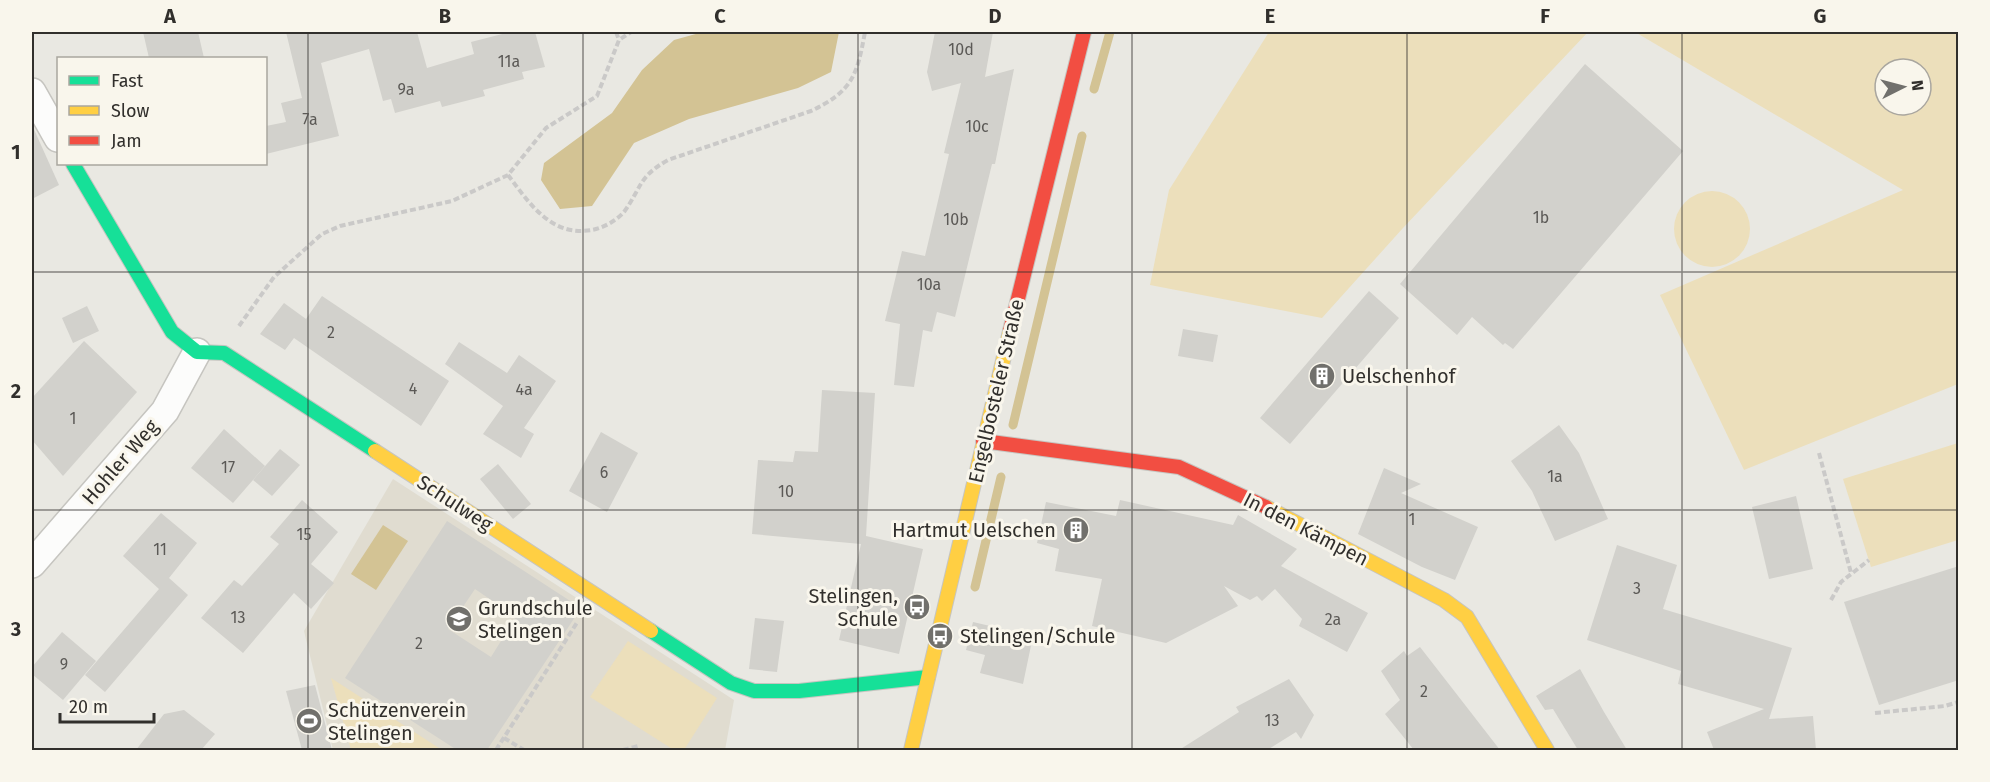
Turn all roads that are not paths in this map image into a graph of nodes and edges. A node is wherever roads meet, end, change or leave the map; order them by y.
1 (1084, 32) edge
2 (32, 92) edge
3 (57, 136) edge
4 (74, 165) edge
5 (210, 352) junction
6 (983, 441) junction
7 (32, 564) edge
8 (928, 677) junction
9 (911, 750) edge
10 (1547, 750) edge

1 - 6 street, Engelbosteler Straße
2 - 3 street
4 - 5 street, Schulweg
5 - 7 street, Hohler Weg
5 - 8 street, Schulweg
6 - 8 street, Engelbosteler Straße
6 - 10 street, In den Kämpen
8 - 9 street, Engelbosteler Straße

